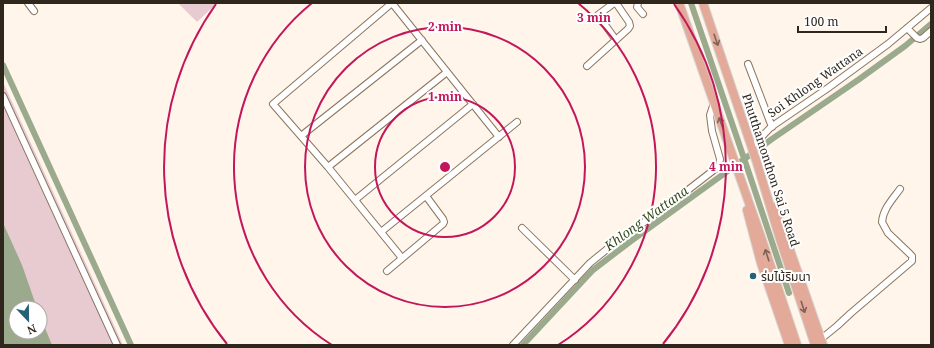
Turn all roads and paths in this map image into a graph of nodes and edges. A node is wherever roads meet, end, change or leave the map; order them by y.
1 (28, 3) edge
2 (392, 3) edge
3 (615, 3) edge
4 (638, 3) edge
5 (679, 3) edge
6 (703, 3) edge
7 (931, 8) edge
8 (34, 11) dead end
9 (643, 14) dead end
10 (909, 30) junction
11 (931, 30) edge
12 (422, 40) junction
13 (616, 40) junction
14 (748, 64) dead end
15 (587, 66) dead end
16 (447, 72) junction
17 (3, 96) edge
18 (714, 103) junction
19 (473, 104) junction
20 (517, 122) dead end
21 (772, 126) junction
22 (301, 136) junction
23 (499, 137) junction
24 (752, 147) junction
25 (328, 167) junction
26 (742, 185) junction
27 (900, 190) dead end
28 (426, 196) junction
29 (355, 200) junction
30 (522, 228) dead end
31 (382, 232) junction
32 (402, 258) junction
33 (387, 271) dead end
34 (574, 280) junction
35 (820, 343) edge
36 (117, 345) edge
37 (514, 345) edge
38 (789, 345) edge
39 (798, 345) edge

1 - 8 street
2 - 12 street
2 - 22 street
3 - 13 street
3 - 13 street
4 - 9 street
5 - 18 main road
6 -> 24 main road, Phutthamonthon Sai 5 Road
7 - 10 street, Soi Khlong Wattana
10 - 11 street
10 - 21 street, Soi Khlong Wattana
12 - 16 street
12 - 22 street
13 - 15 street
14 - 21 street
16 - 19 street
16 - 25 street
17 - 36 street
26 -> 18 main road
18 - 34 street
19 - 23 street
19 - 29 street
20 - 23 street
21 - 24 street, Soi Khlong Wattana
22 - 25 street
23 - 28 street
24 -> 35 main road, Phutthamonthon Sai 5 Road
25 - 29 street
26 - 38 main road
39 -> 26 main road
27 - 35 street
28 - 31 street
28 - 32 street
29 - 31 street
30 - 34 street
31 - 32 street
32 - 33 street
34 - 37 street

